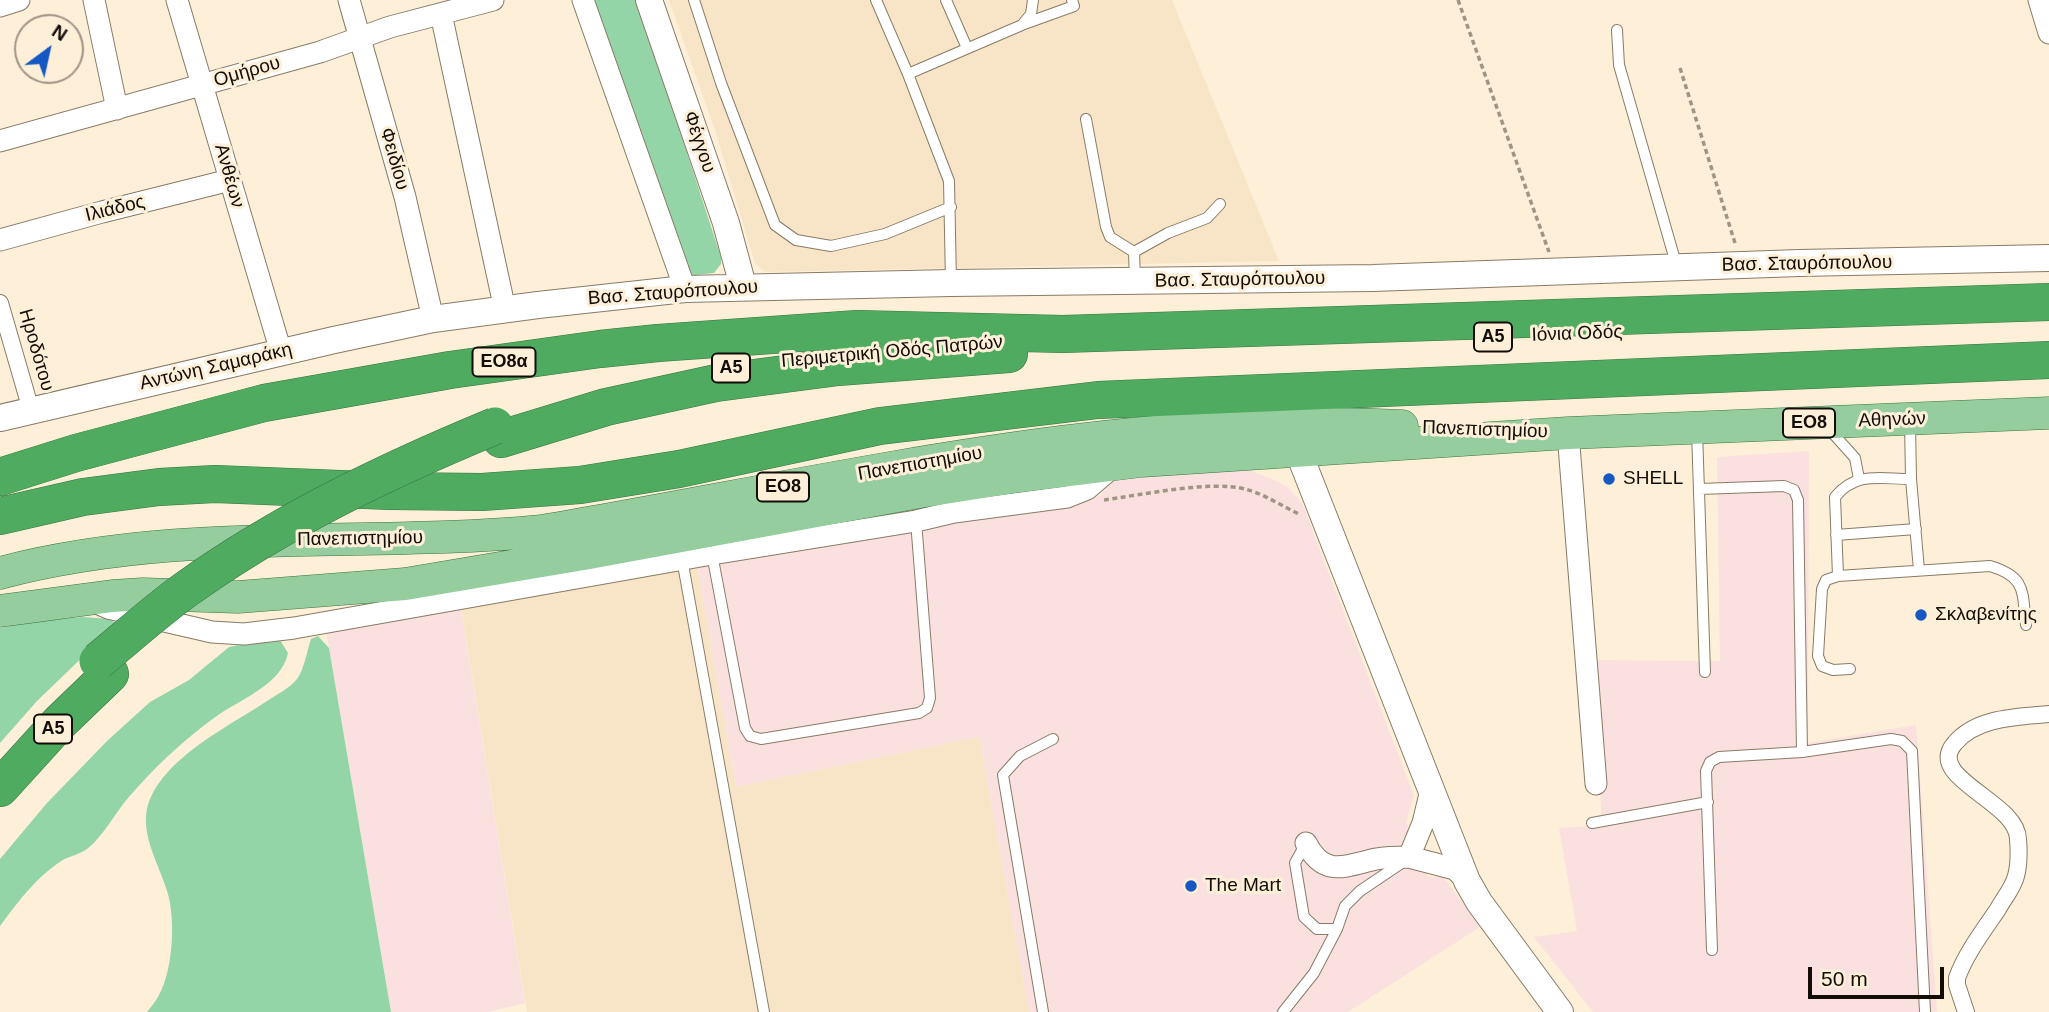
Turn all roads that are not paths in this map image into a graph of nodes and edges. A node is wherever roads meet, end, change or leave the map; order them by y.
1 (19, 0) edge
2 (94, 0) edge
3 (177, 0) edge
4 (349, 0) edge
5 (493, 0) edge
6 (583, 0) edge
7 (649, 0) edge
8 (694, 0) edge
9 (876, 0) edge
10 (946, 0) edge
11 (1033, 0) edge
12 (1072, 0) edge
13 (2039, 0) edge
14 (0, 6) edge
15 (441, 14) junction
16 (1022, 25) junction
17 (1617, 30) dead end
18 (2049, 33) edge
19 (359, 38) junction
20 (967, 48) junction
21 (908, 74) junction
22 (202, 85) junction
23 (117, 109) junction
24 (1086, 119) dead end
25 (0, 141) edge
26 (230, 180) junction
27 (1220, 204) dead end
28 (951, 207) junction
29 (0, 240) edge
30 (1134, 252) junction
31 (2049, 258) edge
32 (1676, 267) junction
33 (1135, 281) junction
34 (951, 283) junction
35 (743, 286) junction
36 (685, 289) junction
37 (502, 296) dead end
38 (2049, 302) edge
39 (0, 303) edge
40 (433, 319) junction
41 (2049, 321) edge
42 (1063, 334) junction
43 (281, 352) junction
44 (938, 360) joint
45 (2049, 360) edge
46 (31, 410) junction
47 (2049, 413) edge
48 (0, 418) edge
49 (1910, 419) junction
50 (1822, 423) junction
51 (1697, 428) junction
52 (498, 433) junction
53 (1568, 433) junction
54 (1293, 438) junction
55 (1115, 464) junction
56 (0, 477) edge
57 (1859, 479) junction
58 (1912, 479) junction
59 (1699, 489) junction
60 (0, 516) edge
61 (916, 521) junction
62 (1916, 529) junction
63 (1836, 535) junction
64 (712, 554) junction
65 (682, 559) junction
66 (1919, 570) junction
67 (0, 573) edge
68 (1838, 576) junction
69 (87, 599) junction
70 (0, 611) edge
71 (2026, 625) dead end
72 (104, 668) junction
73 (1850, 668) dead end
74 (1705, 672) dead end
75 (2049, 714) edge
76 (1053, 739) dead end
77 (1802, 752) junction
78 (0, 764) edge
79 (1596, 783) dead end
80 (0, 788) edge
81 (1431, 790) junction
82 (1707, 802) junction
83 (1592, 823) dead end
84 (1306, 843) joint
85 (1409, 857) junction
86 (1468, 881) junction
87 (1336, 929) junction
88 (1712, 950) dead end
89 (764, 1012) edge
90 (1043, 1012) edge
91 (1283, 1012) edge
92 (1560, 1012) edge
93 (1925, 1012) edge
94 (1966, 1012) edge

1 - 14 street
2 - 23 street
3 - 22 street, Ανθέων
4 - 19 street, Φειδίου
5 - 15 street, Ομήρου
6 - 36 street
7 - 35 street, Φέγγου
8 - 28 lane
9 - 21 lane
10 - 20 lane
11 - 16 lane
12 - 16 lane
13 - 18 street
15 - 19 street, Ομήρου
15 - 37 street
16 - 20 lane
17 - 32 lane
19 - 22 street, Ομήρου
19 - 40 street, Φειδίου
20 - 21 lane
21 - 28 lane
22 - 23 street, Ομήρου
22 - 26 street, Ανθέων
23 - 25 street, Ομήρου
24 - 30 lane
26 - 29 street, Ιλιάδος
26 - 43 street, Ανθέων
27 - 30 lane
28 - 34 lane
30 - 33 lane
31 - 32 street, Βασ. Σταυρόπουλου
32 - 33 street, Βασ. Σταυρόπουλου
33 - 34 street, Βασ. Σταυρόπουλου
34 - 35 street, Βασ. Σταυρόπουλου
35 - 36 street, Βασ. Σταυρόπουλου
36 - 40 street, Βασ. Σταυρόπουλου
38 - 42 highway, Ιόνια Οδός / Α5
39 - 46 street, Ηροδότου
40 - 43 street, Αντώνη Σαμαράκη
41 - 44 highway, Ιόνια Οδός / Α5
42 - 52 highway, Περιμετρική Οδός Πατρών / Α5
42 - 56 highway, ΕΟ8α
43 - 46 street, Αντώνη Σαμαράκη
44 - 52 highway, Περιμετρική Οδός Πατρών / Α5
45 - 60 highway
46 - 48 street, Αντώνη Σαμαράκη
47 - 49 main road, Αθηνών / ΕΟ8
49 - 50 main road, Αθηνών / ΕΟ8
49 - 58 lane
50 - 51 main road, Αθηνών / ΕΟ8
50 - 57 lane
51 - 53 main road, Αθηνών / ΕΟ8
51 - 59 lane
52 - 72 highway, Περιμετρική Οδός Πατρών / Α5, bridge
53 - 54 main road, Πανεπιστημίου / ΕΟ8
53 - 79 street
54 - 55 main road, Πανεπιστημίου / ΕΟ8
54 - 67 main road, Πανεπιστημίου / ΕΟ8
54 - 81 street
55 - 61 street
55 - 69 main road, Πανεπιστημίου / ΕΟ8
57 - 58 lane
57 - 63 lane
58 - 62 lane
59 - 74 lane
59 - 77 lane
61 - 64 street
61 - 64 lane
62 - 63 lane
62 - 66 lane
63 - 68 lane
64 - 65 street
65 - 69 street
65 - 89 lane
66 - 68 lane
66 - 71 lane
68 - 73 lane
69 - 70 main road, Πανεπιστημίου / ΕΟ8
72 - 78 highway, Περιμετρική Οδός Πατρών / Α5
72 - 80 highway, Περιμετρική Οδός Πατρών / Α5
75 - 94 street
76 - 90 lane
77 - 82 lane
77 - 93 lane
81 - 85 street
81 - 86 street
82 - 83 lane
82 - 88 lane
84 - 85 street
84 - 87 lane
85 - 86 street
85 - 87 lane
86 - 92 street
87 - 91 lane

